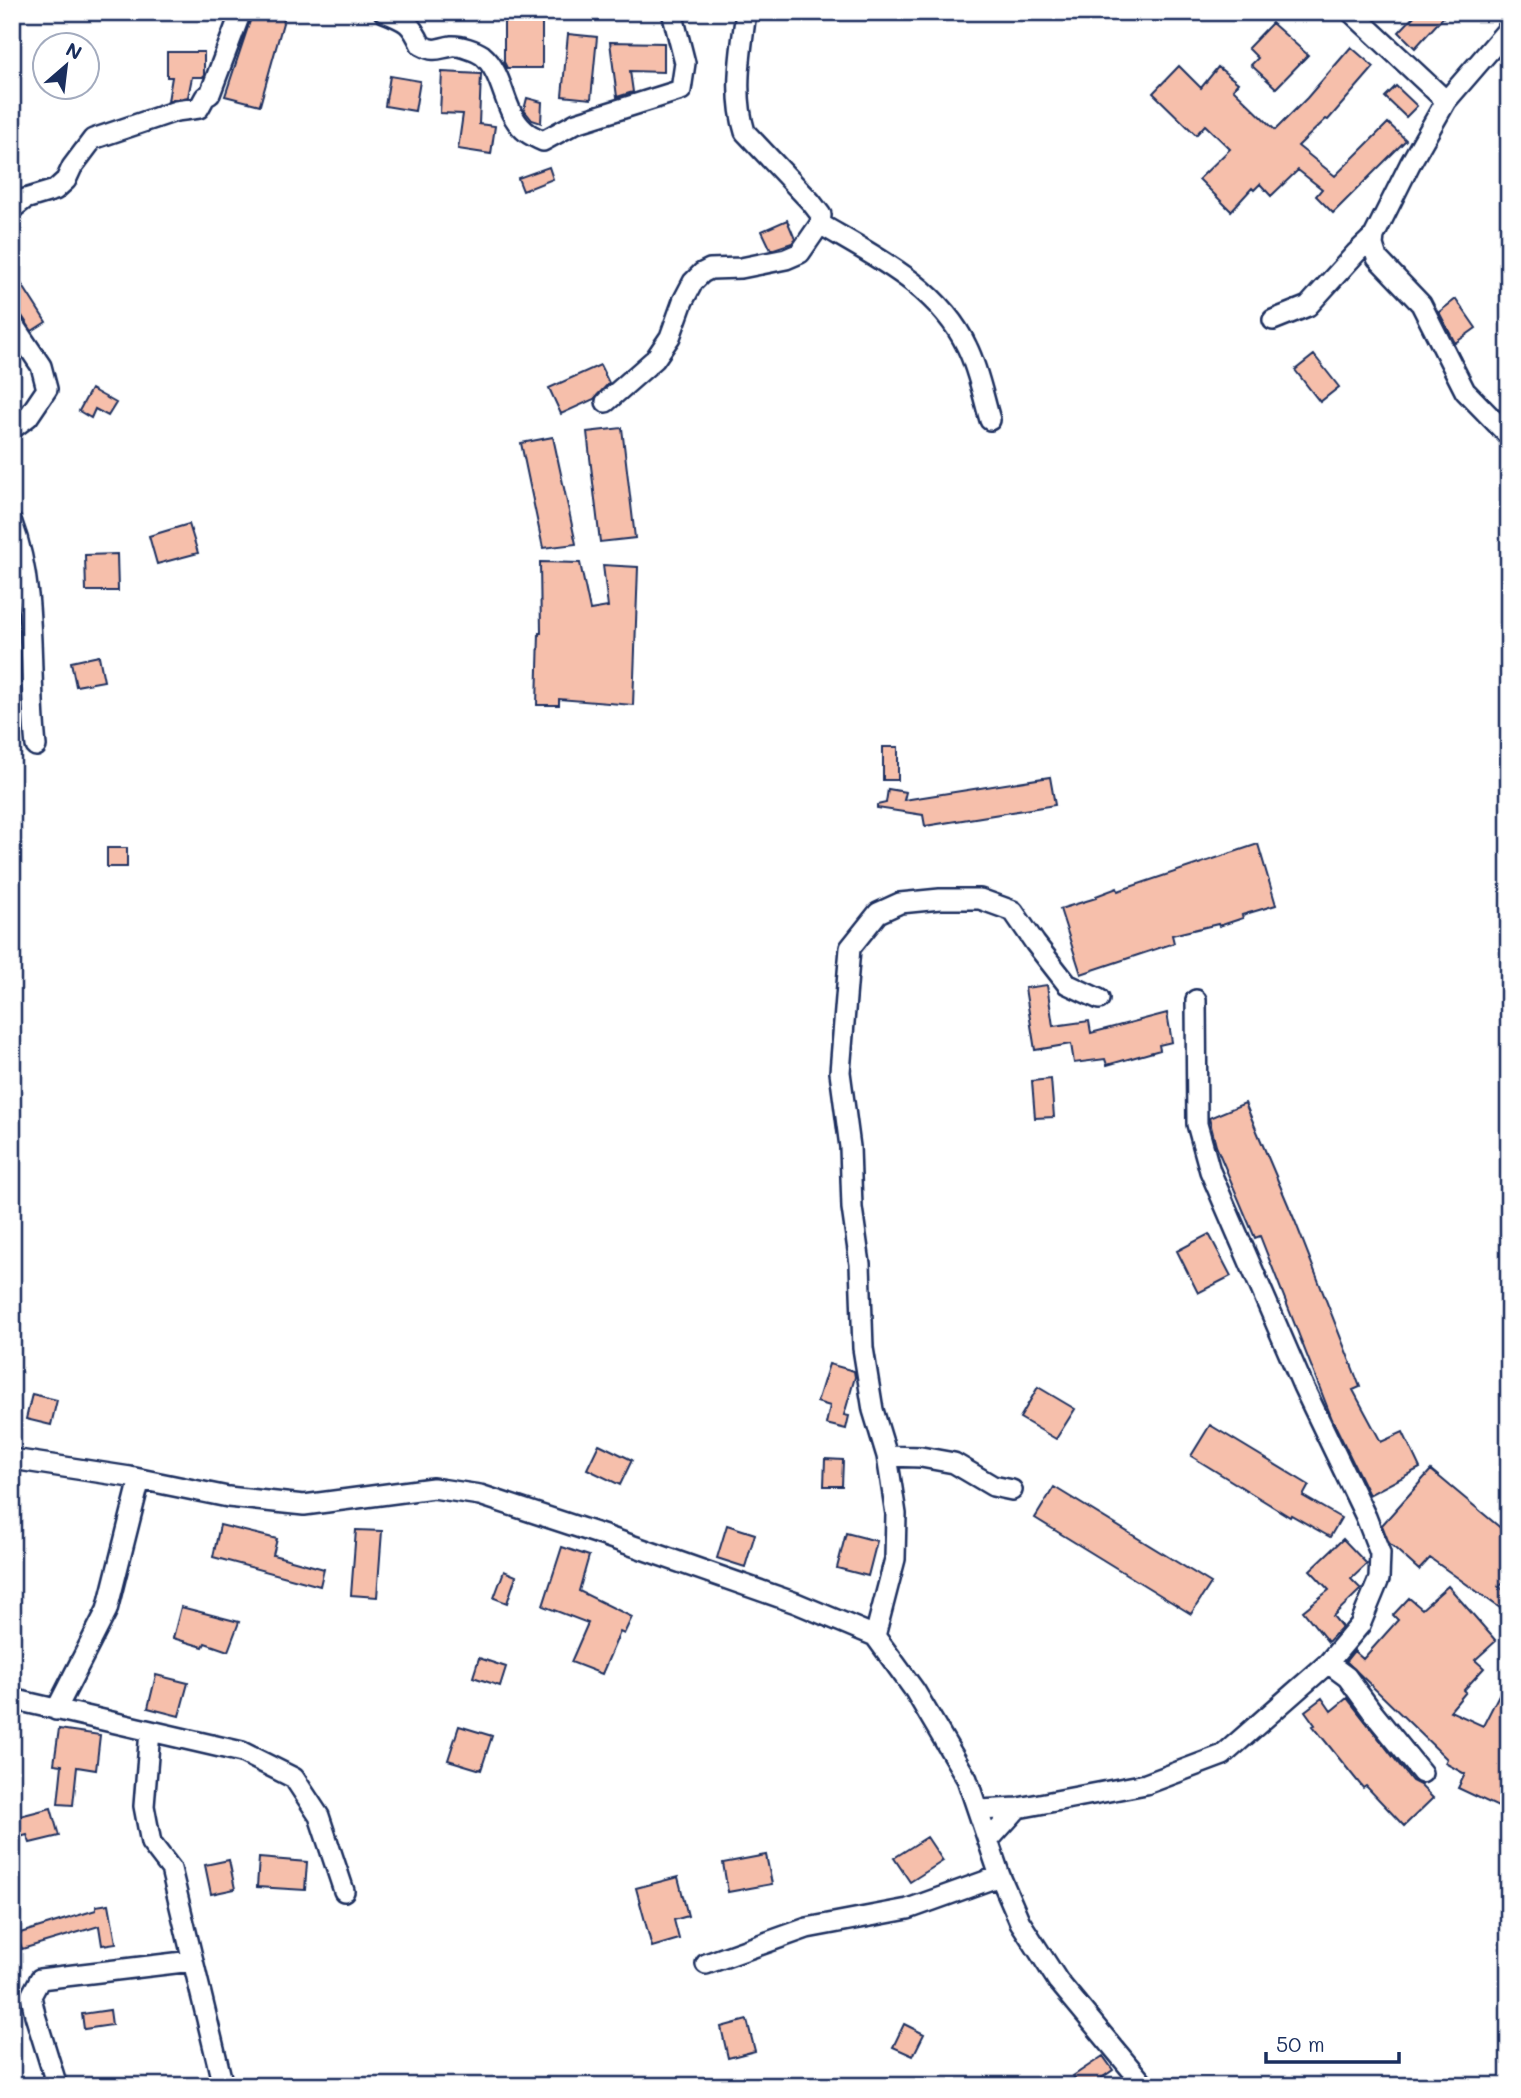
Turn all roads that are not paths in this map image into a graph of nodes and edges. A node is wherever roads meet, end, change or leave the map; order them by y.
1 (241, 12) edge
2 (384, 12) edge
3 (672, 12) edge
4 (746, 12) edge
5 (1351, 12) edge
6 (1509, 28) edge
7 (1446, 101) junction
8 (12, 209) edge
9 (820, 224) junction
10 (1374, 236) junction
11 (1273, 320) dead end
12 (12, 323) edge
13 (606, 402) dead end
14 (990, 420) dead end
15 (12, 429) edge
16 (1509, 436) edge
17 (12, 523) edge
18 (36, 746) dead end
19 (1099, 999) dead end
20 (1196, 1000) dead end
21 (887, 1456) junction
22 (12, 1459) edge
23 (140, 1479) junction
24 (1012, 1490) dead end
25 (875, 1636) junction
26 (1328, 1663) junction
27 (12, 1699) edge
28 (56, 1710) junction
29 (150, 1731) junction
30 (1422, 1773) dead end
31 (1018, 1808) junction
32 (979, 1810) junction
33 (988, 1841) junction
34 (1000, 1876) junction
35 (344, 1891) dead end
36 (192, 1961) junction
37 (706, 1964) dead end
38 (57, 2086) edge
39 (223, 2086) edge
40 (1145, 2086) edge

1 - 8 street
2 - 3 street
4 - 9 street
5 - 7 street
6 - 7 street
7 - 10 street
9 - 13 street
9 - 14 street
10 - 11 street
10 - 16 street
12 - 15 street
17 - 18 street
19 - 21 street
20 - 26 street
21 - 24 street
21 - 25 street
22 - 23 street
23 - 25 street
23 - 28 street
25 - 32 street
26 - 30 street
26 - 31 street
27 - 28 street
28 - 29 street
29 - 35 street
29 - 36 street
31 - 32 street
31 - 33 street
32 - 33 street
33 - 34 street
34 - 37 street
34 - 40 street
36 - 38 street
36 - 39 street

